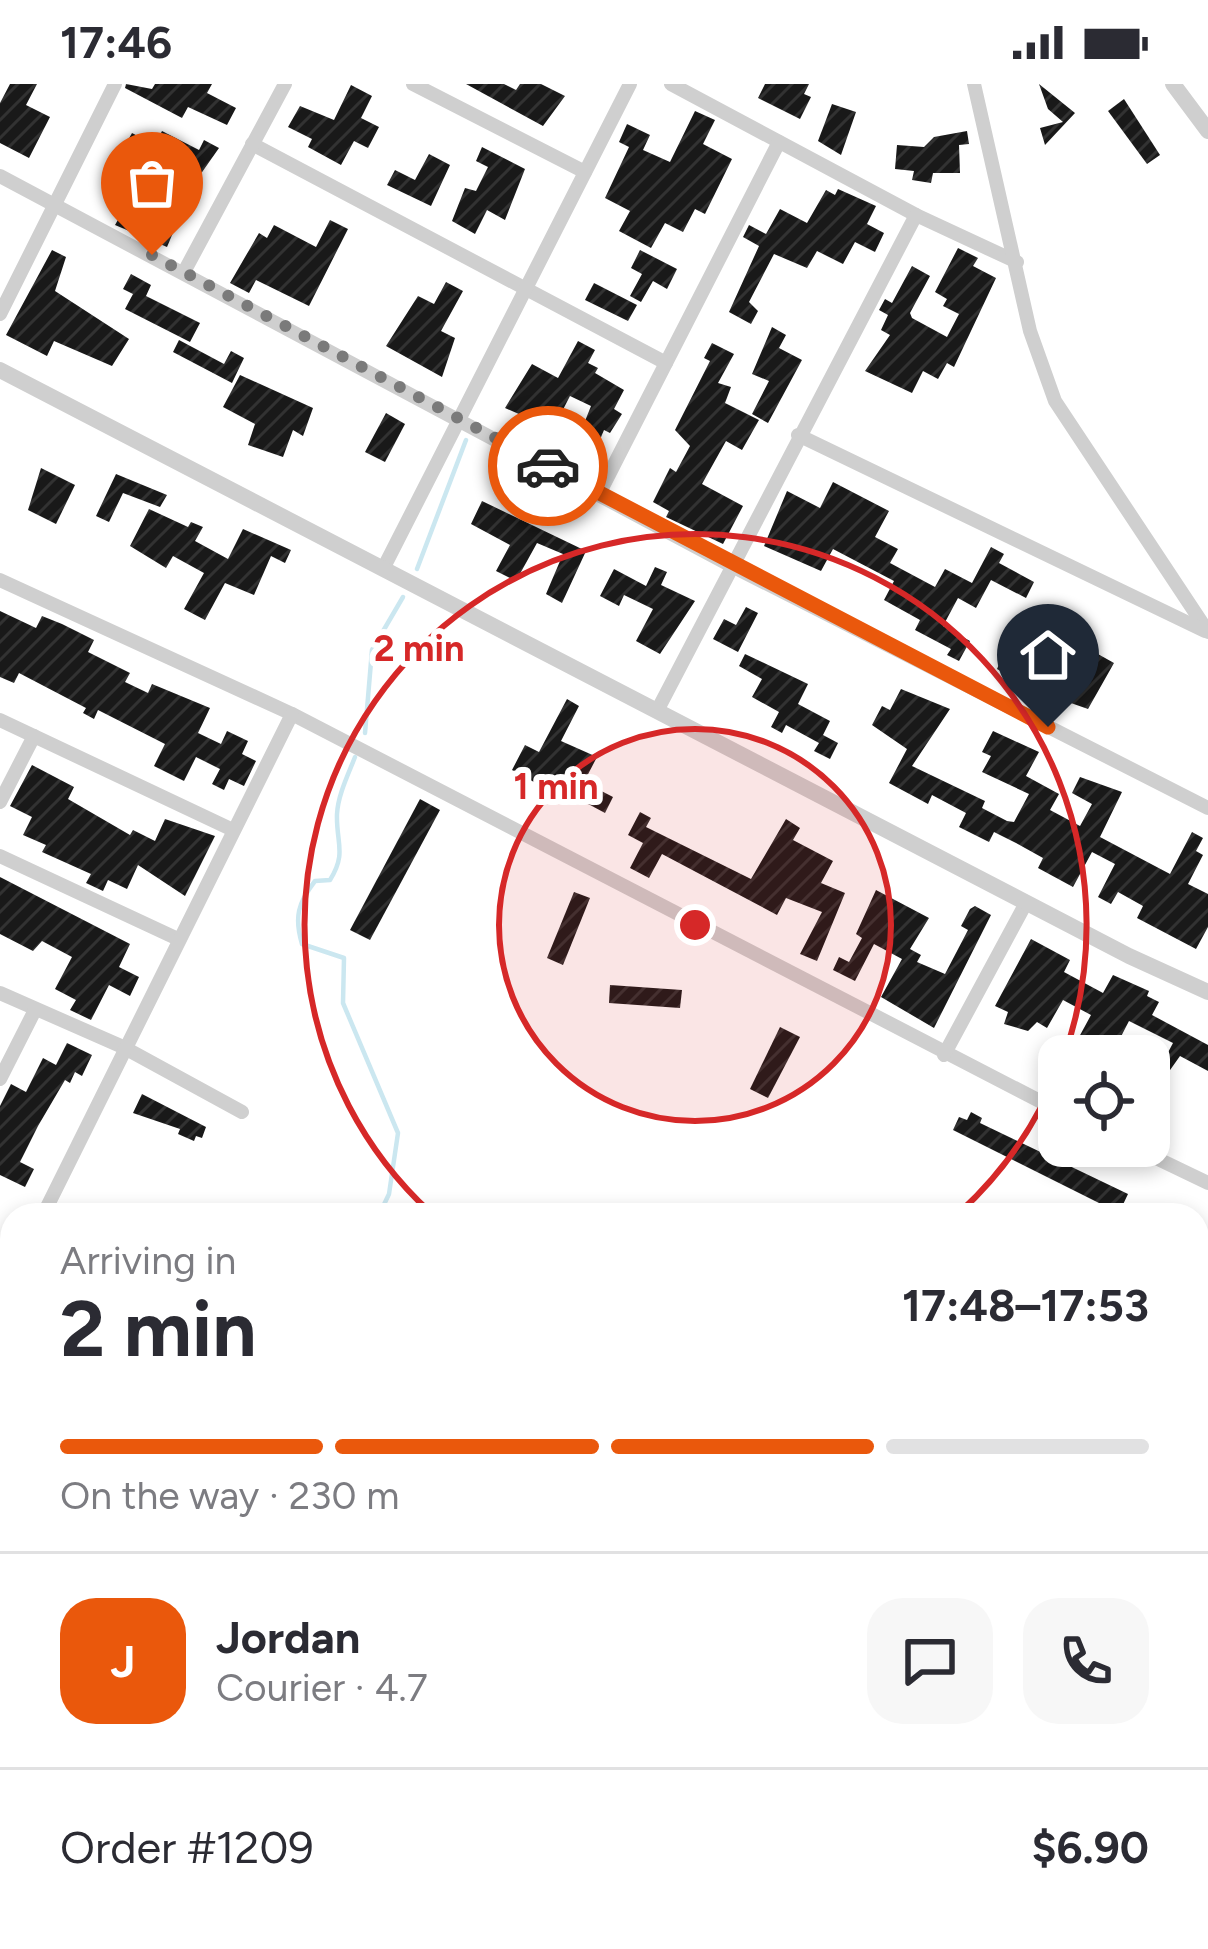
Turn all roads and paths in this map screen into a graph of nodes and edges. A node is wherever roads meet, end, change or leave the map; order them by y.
1 (115, 84) edge
2 (284, 84) edge
3 (413, 84) edge
4 (630, 84) edge
5 (670, 84) edge
6 (974, 84) edge
7 (1173, 84) edge
8 (1206, 124) edge
9 (779, 142) junction
10 (252, 145) junction
11 (585, 172) junction
12 (0, 176) edge
13 (54, 203) junction
14 (916, 215) junction
15 (1017, 262) junction
16 (184, 272) junction
17 (525, 288) junction
18 (0, 314) edge
19 (666, 363) junction
20 (0, 370) edge
21 (458, 418) junction
22 (798, 435) junction
23 (599, 494) junction
24 (730, 565) junction
25 (382, 569) junction
26 (0, 580) edge
27 (1208, 632) edge
28 (657, 711) junction
29 (292, 714) junction
30 (0, 720) edge
31 (34, 736) junction
32 (0, 802) edge
33 (1208, 808) edge
34 (233, 830) junction
35 (0, 856) edge
36 (1026, 903) junction
37 (178, 939) junction
38 (1208, 992) edge
39 (0, 993) edge
40 (35, 1010) junction
41 (123, 1047) junction
42 (944, 1055) junction
43 (0, 1079) edge
44 (1038, 1101) edge
45 (242, 1112) dead end
46 (1170, 1165) edge
47 (1208, 1183) edge
48 (49, 1203) edge

1 - 13 street
2 - 10 street
3 - 11 street
4 - 11 street
5 - 9 street
6 - 15 street
7 - 8 street
9 - 14 street
9 - 19 street
10 - 16 street
10 - 17 street
11 - 17 street
12 - 13 street
13 - 16 street
13 - 18 street
14 - 15 street
14 - 22 street
15 - 27 street
16 - 21 street
17 - 19 street
17 - 21 street
19 - 23 street
20 - 25 street
21 - 23 street
21 - 25 street
22 - 24 street
22 - 27 street
23 - 24 street
24 - 28 street
24 - 33 street
25 - 28 street
26 - 29 street
28 - 36 street
29 - 34 street
29 - 42 street
30 - 31 street
31 - 32 street
31 - 34 street
34 - 37 street
35 - 37 street
36 - 38 street
36 - 42 street
37 - 41 street
39 - 40 street
40 - 41 street
40 - 43 street
41 - 45 street
41 - 48 street
42 - 44 street
46 - 47 street

